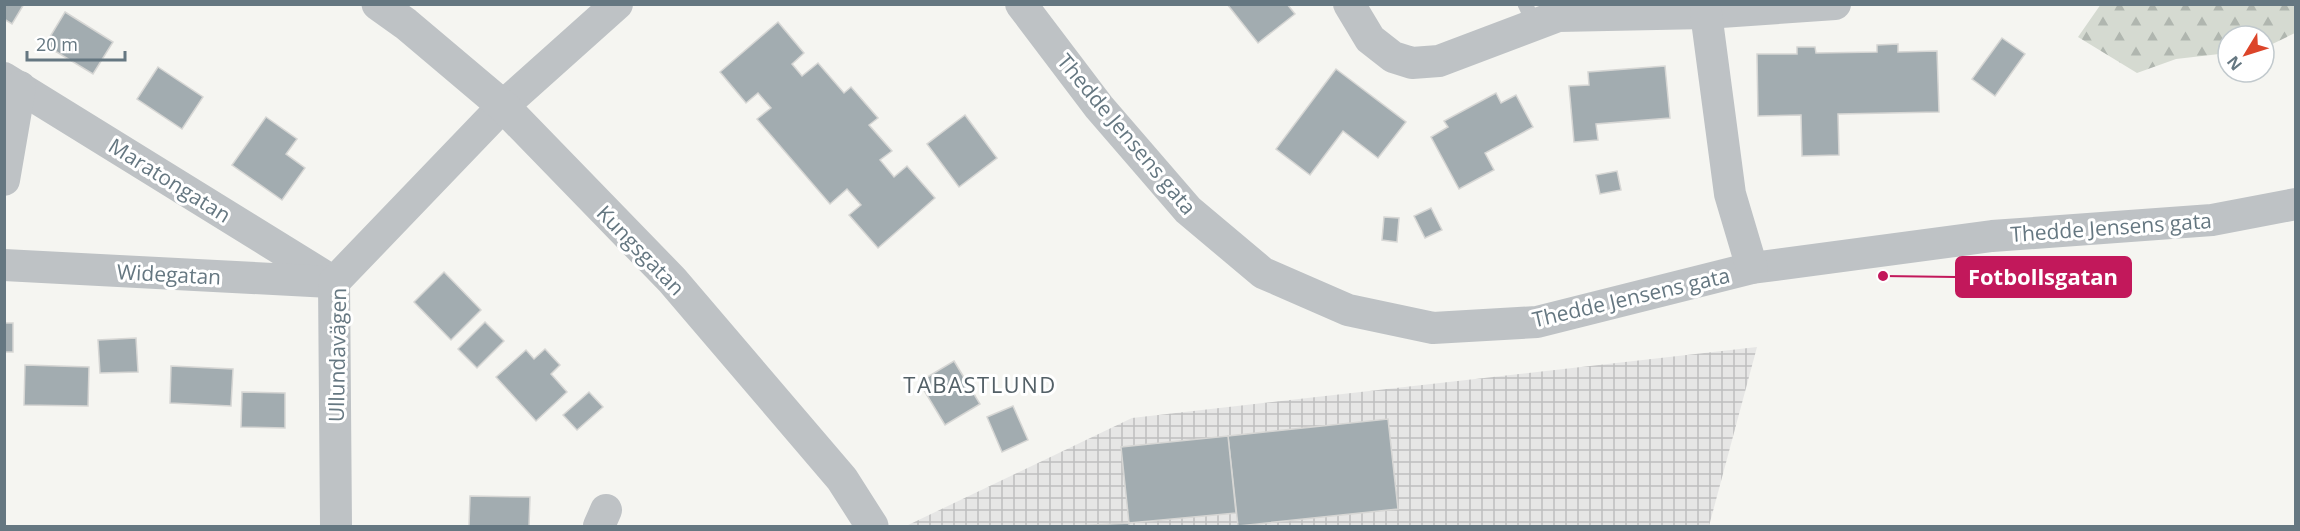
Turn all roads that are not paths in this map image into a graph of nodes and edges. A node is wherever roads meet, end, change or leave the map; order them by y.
1 (378, 4) edge
2 (618, 4) edge
3 (1021, 4) edge
4 (1349, 4) edge
5 (1835, 4) edge
6 (1706, 13) junction
7 (1530, 15) edge
8 (12, 82) edge
9 (502, 106) junction
10 (4, 180) edge
11 (2295, 204) edge
12 (4, 265) edge
13 (1752, 268) junction
14 (334, 282) junction
15 (336, 526) edge
16 (872, 526) edge

1 - 9 street, Kungsgatan
2 - 9 street
3 - 13 street, Thedde Jensens gata
4 - 7 street
5 - 6 street
6 - 7 street
6 - 13 street
8 - 10 street
8 - 14 street, Maratongatan
9 - 14 street, Ullundavägen
9 - 16 street, Kungsgatan
11 - 13 street, Thedde Jensens gata
12 - 14 street, Widegatan
14 - 15 street, Ullundavägen

